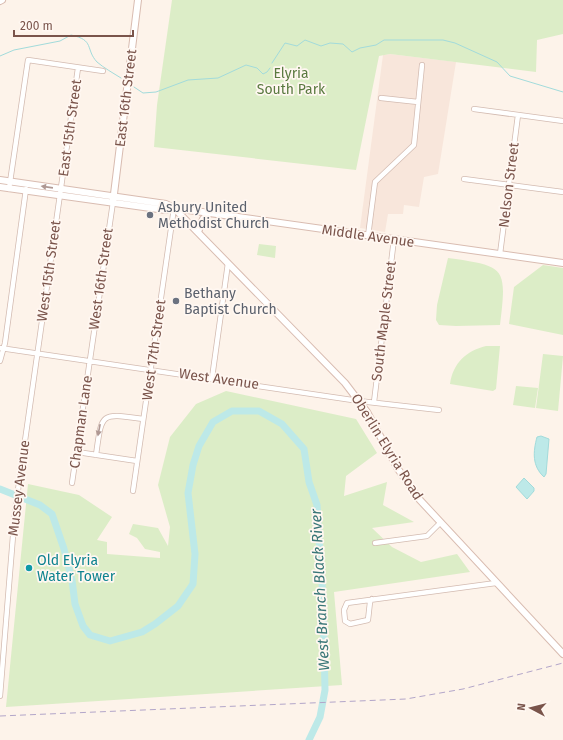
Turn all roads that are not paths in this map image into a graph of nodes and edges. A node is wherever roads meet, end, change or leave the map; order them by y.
1 (138, 0) edge
2 (422, 65) dead end
3 (78, 68) junction
4 (103, 71) dead end
5 (380, 98) dead end
6 (418, 102) junction
7 (474, 109) dead end
8 (518, 115) junction
9 (563, 121) edge
10 (464, 179) dead end
11 (0, 180) edge
12 (10, 185) junction
13 (509, 185) junction
14 (0, 187) edge
15 (27, 188) junction
16 (60, 192) junction
17 (563, 192) edge
18 (113, 199) junction
19 (174, 208) junction
20 (209, 213) junction
21 (198, 232) junction
22 (368, 236) junction
23 (394, 239) junction
24 (500, 254) junction
25 (228, 263) junction
26 (563, 263) edge
27 (2, 348) edge
28 (37, 353) junction
29 (0, 361) edge
30 (89, 361) junction
31 (151, 370) junction
32 (212, 378) junction
33 (359, 401) junction
34 (374, 402) junction
35 (439, 410) dead end
36 (143, 419) junction
37 (77, 452) junction
38 (96, 455) junction
39 (137, 461) junction
40 (72, 482) dead end
41 (133, 491) dead end
42 (440, 523) junction
43 (376, 543) dead end
44 (496, 582) junction
45 (372, 599) junction
46 (563, 654) edge
47 (0, 696) edge

1 - 18 main road, East 16th Street
2 - 6 street
3 - 4 street
3 - 12 street
3 - 16 street, East 15th Street
5 - 6 street
6 - 22 street
7 - 8 street
8 - 9 street
8 - 13 street, Nelson Street
10 - 13 street
11 - 12 main road, Middle Avenue
12 - 14 main road, Middle Avenue
12 - 15 main road, Middle Avenue
13 - 17 street
13 - 24 street, Nelson Street
15 - 16 main road, Middle Avenue
15 - 27 street
16 - 18 main road, Middle Avenue
16 - 28 street, West 15th Street
18 - 19 main road, Middle Avenue
18 - 30 street, West 16th Street
19 - 20 main road, Middle Avenue
19 - 21 main road, Oberlin Elyria Road
19 - 31 street, West 17th Street
20 - 21 main road
20 - 22 main road, Middle Avenue
21 - 25 main road, Oberlin Elyria Road
22 - 23 main road, Middle Avenue
23 - 24 main road, Middle Avenue
23 - 34 street, South Maple Street
24 - 26 main road, Middle Avenue
25 - 32 street
25 - 33 main road, Oberlin Elyria Road
27 - 28 street, West Avenue
27 - 29 street
28 - 30 street, West Avenue
28 - 47 street, Mussey Avenue
30 - 31 street, West Avenue
30 - 37 street, Chapman Lane
31 - 32 street, West Avenue
31 - 36 street, West 17th Street
32 - 33 street, West Avenue
33 - 34 street, West Avenue
33 - 42 main road, Oberlin Elyria Road
34 - 35 street, West Avenue
36 -> 38 street
36 - 39 street, West 17th Street
37 - 38 street
37 - 40 street, Chapman Lane
38 - 39 street
39 - 41 street, West 17th Street
42 - 43 street
42 - 44 main road, Oberlin Elyria Road
44 - 45 street
44 - 46 main road, Oberlin Elyria Road
45 - 45 street

